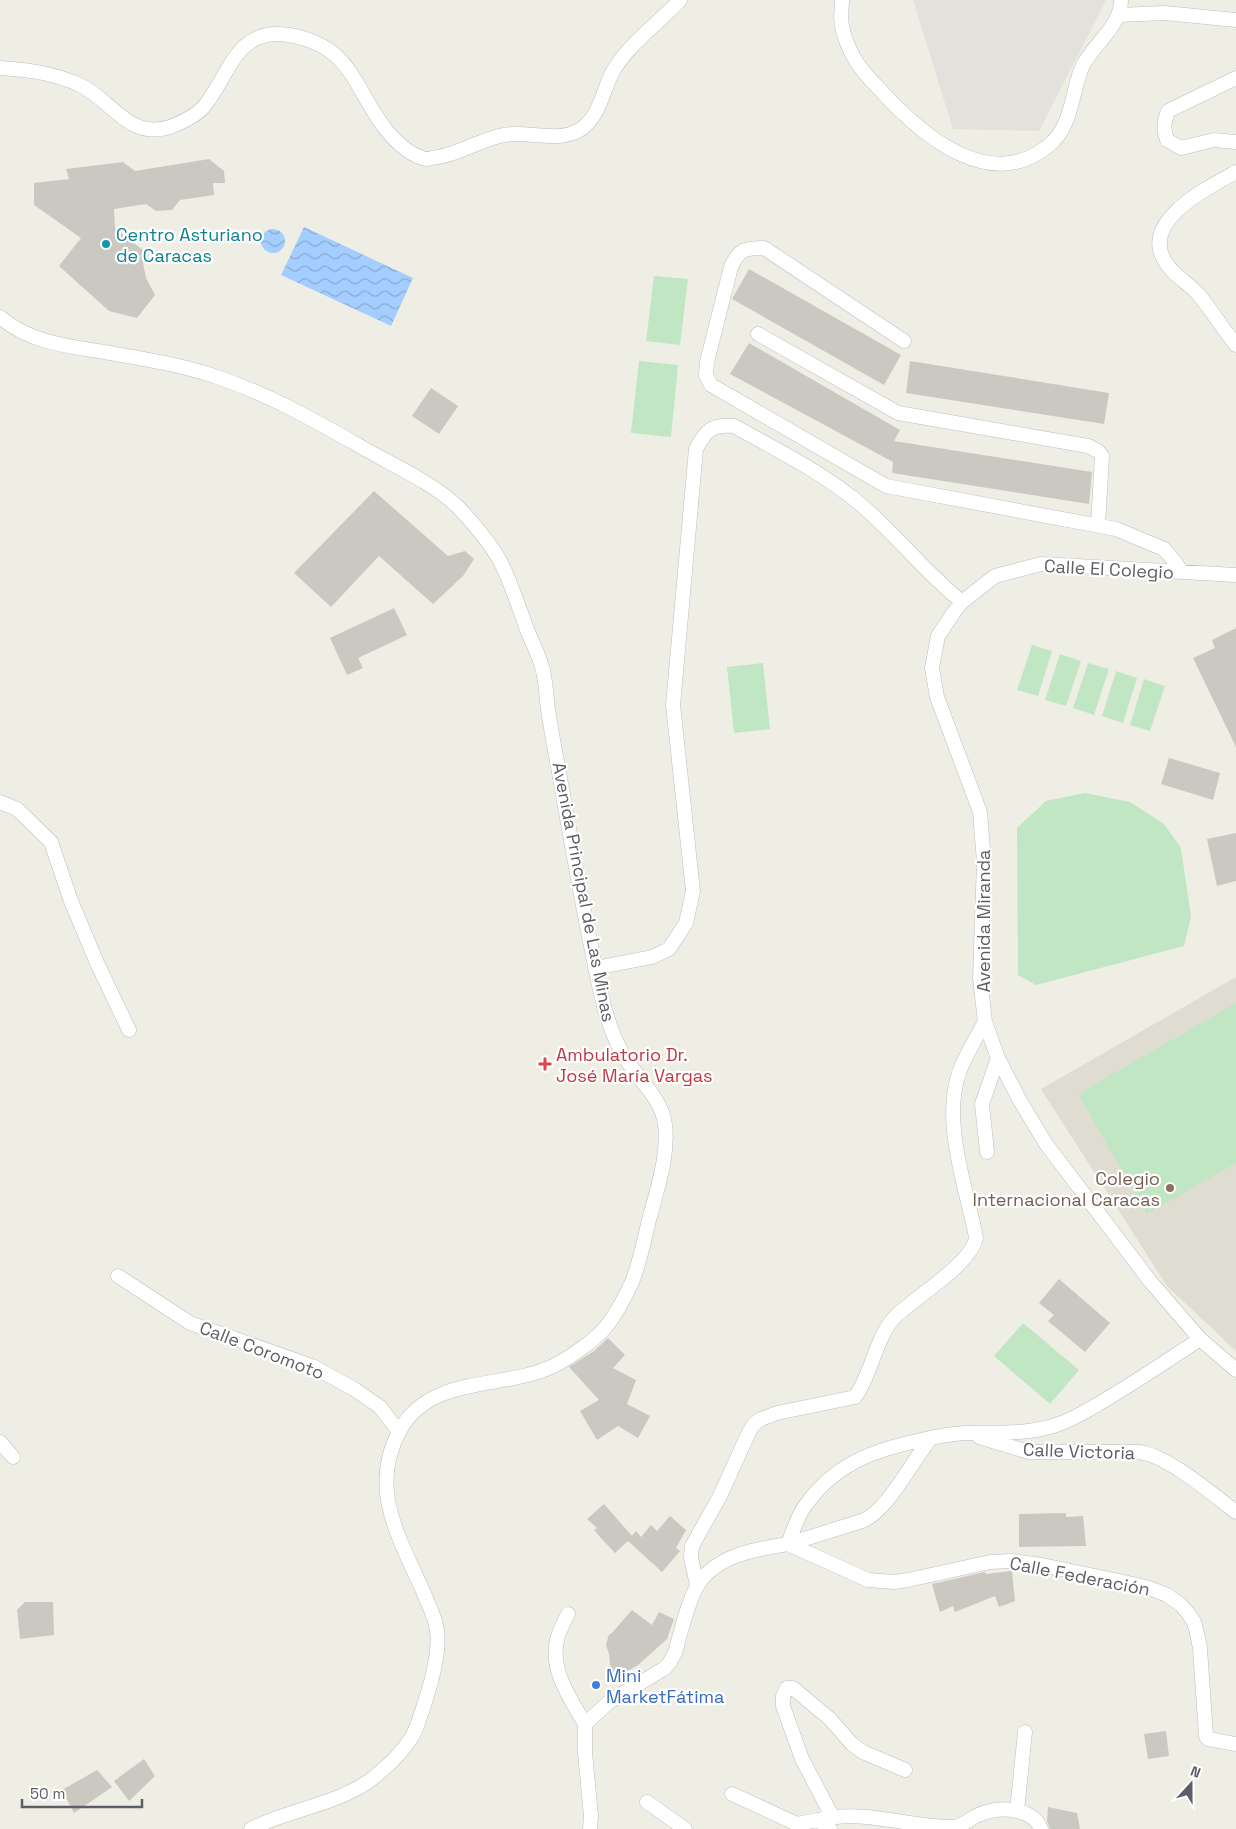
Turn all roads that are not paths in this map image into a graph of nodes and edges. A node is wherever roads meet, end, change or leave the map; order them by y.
1 (680, 0) edge
2 (842, 0) edge
3 (1122, 0) edge
4 (1176, 7) edge
5 (1119, 15) junction
6 (1236, 20) edge
7 (0, 68) edge
8 (1236, 78) edge
9 (1236, 142) edge
10 (1236, 172) edge
11 (0, 317) edge
12 (758, 334) dead end
13 (904, 341) dead end
14 (1236, 345) edge
15 (1098, 525) junction
16 (1182, 572) junction
17 (1236, 575) edge
18 (962, 602) junction
19 (0, 802) edge
20 (595, 968) junction
21 (985, 1022) junction
22 (129, 1030) dead end
23 (998, 1058) junction
24 (987, 1152) dead end
25 (118, 1276) dead end
26 (1200, 1339) junction
27 (1236, 1370) edge
28 (399, 1432) junction
29 (966, 1433) junction
30 (931, 1438) junction
31 (0, 1442) edge
32 (13, 1458) dead end
33 (1236, 1512) edge
34 (788, 1544) junction
35 (697, 1585) junction
36 (568, 1614) dead end
37 (585, 1724) junction
38 (1025, 1732) dead end
39 (1236, 1744) edge
40 (904, 1770) dead end
41 (732, 1794) dead end
42 (647, 1802) dead end
43 (1017, 1810) junction
44 (827, 1822) edge
45 (251, 1829) edge
46 (590, 1829) edge
47 (686, 1829) edge
48 (1041, 1829) edge

1 - 7 street
2 - 5 street
3 - 5 street
4 - 5 street
4 - 6 street
8 - 9 street
10 - 14 street
11 - 20 street, Avenida Principal de Las Minas
12 - 15 street
13 - 15 street
15 - 16 street
16 - 17 street, Calle El Colegio
16 - 18 street, Calle El Colegio
18 - 20 street
18 - 21 street, Avenida Miranda
19 - 22 street
20 - 28 street, Avenida Principal de Las Minas
21 - 23 street, Avenida Miranda
21 - 35 street
23 - 24 street
23 - 26 street, Avenida Miranda
25 - 28 street, Calle Coromoto
26 - 27 street, Avenida Miranda
26 - 29 street
28 - 45 street, Avenida Principal de Las Minas
29 - 30 street
29 - 33 street, Calle Victoria
30 - 34 street
30 - 34 street
31 - 32 street
34 - 35 street
34 - 39 street, Calle Federación
35 - 37 street
36 - 37 street
37 - 46 street
38 - 43 street
40 - 44 street
41 - 44 street
42 - 47 street
43 - 44 street
43 - 48 street

